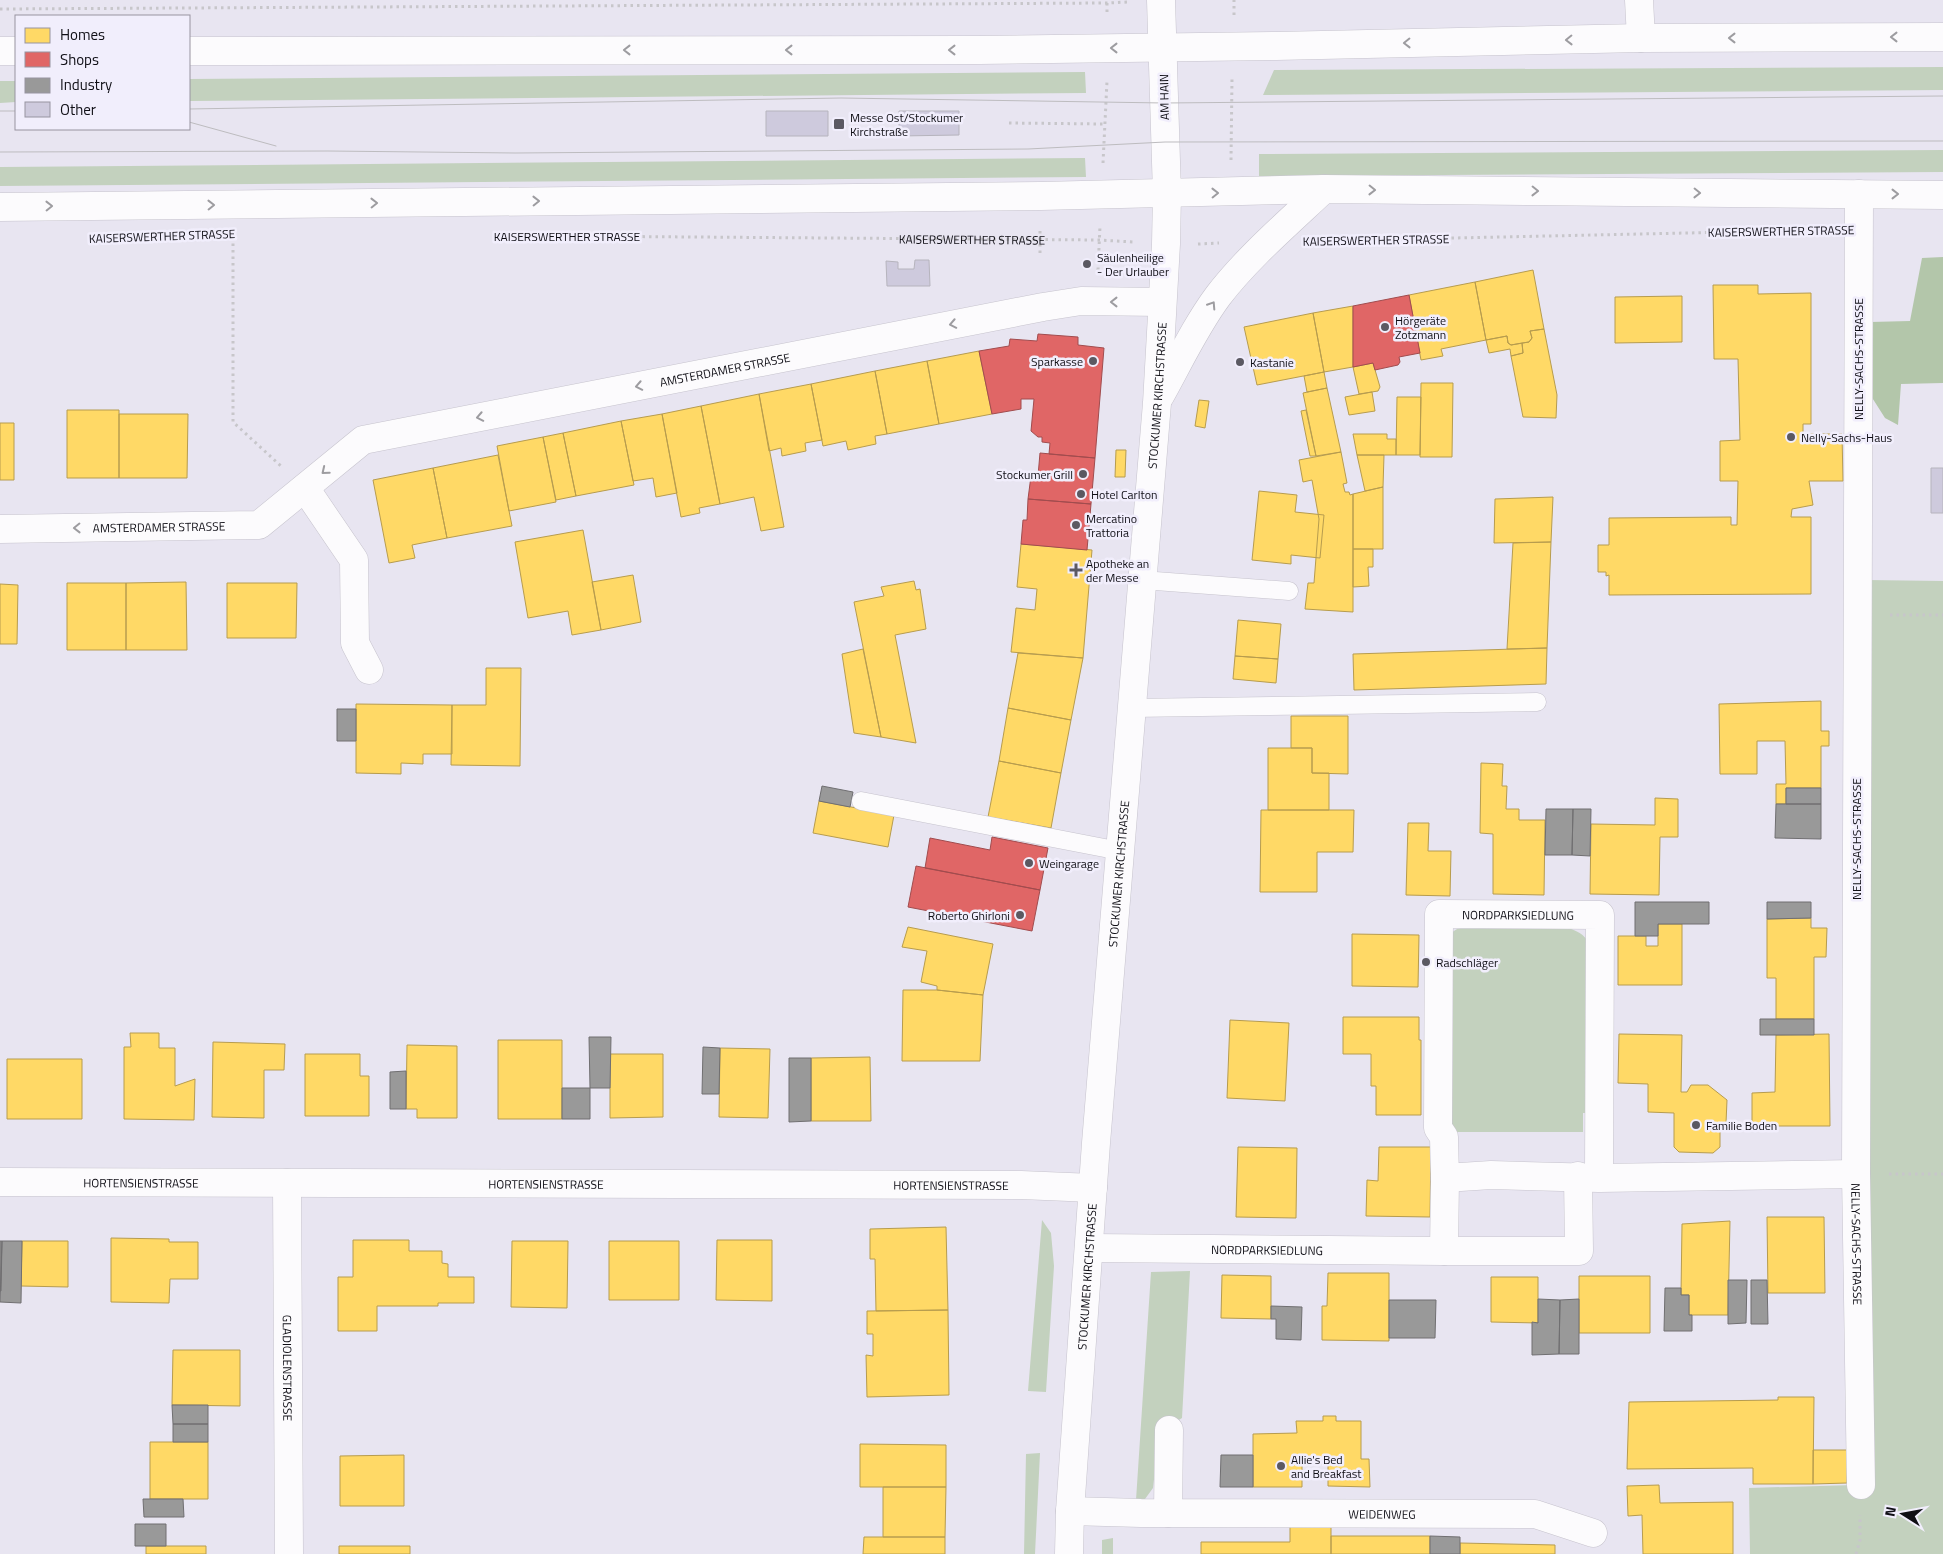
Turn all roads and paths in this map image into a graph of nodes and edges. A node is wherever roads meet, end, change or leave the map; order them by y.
1 (1234, 0) edge
2 (1639, 0) edge
3 (1148, 1) edge
4 (1107, 3) junction
5 (0, 9) edge
6 (1943, 37) edge
7 (1641, 38) junction
8 (1233, 47) junction
9 (1108, 48) junction
10 (1163, 48) junction
11 (0, 51) edge
12 (15, 51) edge
13 (190, 51) edge
14 (1009, 123) dead end
15 (1104, 124) junction
16 (1324, 189) junction
17 (1231, 193) junction
18 (1166, 194) junction
19 (1859, 194) junction
20 (1943, 194) edge
21 (1102, 195) junction
22 (0, 207) edge
23 (1858, 229) junction
24 (233, 234) dead end
25 (552, 236) dead end
26 (1099, 240) junction
27 (1267, 242) junction
28 (1166, 244) junction
29 (1163, 290) junction
30 (1096, 302) junction
31 (1187, 347) junction
32 (1157, 403) junction
33 (305, 488) junction
34 (0, 529) edge
35 (1142, 580) junction
36 (1289, 591) dead end
37 (1927, 615) dead end
38 (1943, 615) edge
39 (369, 670) dead end
40 (1537, 702) dead end
41 (1132, 708) junction
42 (861, 800) dead end
43 (1120, 851) junction
44 (1856, 1174) junction
45 (1943, 1174) edge
46 (1589, 1177) junction
47 (1445, 1178) junction
48 (0, 1182) edge
49 (287, 1183) junction
50 (1093, 1188) junction
51 (1089, 1248) junction
52 (1444, 1251) junction
53 (1169, 1430) dead end
54 (1861, 1484) joint
55 (1070, 1511) junction
56 (1168, 1513) junction
57 (1593, 1533) dead end
58 (289, 1554) edge
59 (1069, 1554) edge
60 (1856, 1554) edge

1 - 8 path
2 - 7 street
3 - 4 path
3 - 10 street, AM HAIN
4 - 5 path
4 - 9 path
6 -> 7 street
7 -> 8 street
8 - 10 street
8 - 17 path
10 -> 9 street
9 -> 13 street
9 - 15 path
10 - 18 street, AM HAIN
11 - 12 street
14 - 15 path
15 - 21 path
16 - 17 street
16 -> 19 street
16 - 27 street
18 -> 17 street
18 - 21 street
18 - 28 street, STOCKUMER KIRCHSTRASSE
19 -> 20 street
19 - 23 street, NELLY-SACHS-STRASSE
22 -> 21 street
21 - 26 path
23 - 27 path, KAISERSWERTHER STRASSE
23 - 44 street, NELLY-SACHS-STRASSE
24 - 33 path
25 - 26 path, KAISERSWERTHER STRASSE
26 - 28 path, KAISERSWERTHER STRASSE
26 - 30 path
27 - 28 path, KAISERSWERTHER STRASSE
31 -> 27 street
28 - 29 street, STOCKUMER KIRCHSTRASSE
29 -> 30 street, AMSTERDAMER STRASSE
29 - 31 street
29 - 32 street, STOCKUMER KIRCHSTRASSE
30 -> 33 street, AMSTERDAMER STRASSE
31 - 32 street
32 - 35 street, STOCKUMER KIRCHSTRASSE
33 -> 34 street, AMSTERDAMER STRASSE
33 - 39 street
35 - 36 lane
35 - 41 street, STOCKUMER KIRCHSTRASSE
37 - 38 path
40 - 41 lane
41 - 43 street, STOCKUMER KIRCHSTRASSE
42 - 43 lane
43 - 50 street, STOCKUMER KIRCHSTRASSE
44 - 45 path
44 - 46 street
44 - 54 street, NELLY-SACHS-STRASSE
46 - 47 street
46 - 47 street, NORDPARKSIEDLUNG
46 - 52 street, NORDPARKSIEDLUNG
47 - 52 street, NORDPARKSIEDLUNG
48 - 49 street, HORTENSIENSTRASSE
49 - 50 street, HORTENSIENSTRASSE
49 - 58 street, GLADIOLENSTRASSE
50 - 51 street, STOCKUMER KIRCHSTRASSE
51 - 52 street, NORDPARKSIEDLUNG
51 - 55 street, STOCKUMER KIRCHSTRASSE
53 - 56 street
54 - 60 path
55 - 56 street, WEIDENWEG
55 - 59 street, STOCKUMER KIRCHSTRASSE
56 - 57 street, WEIDENWEG

